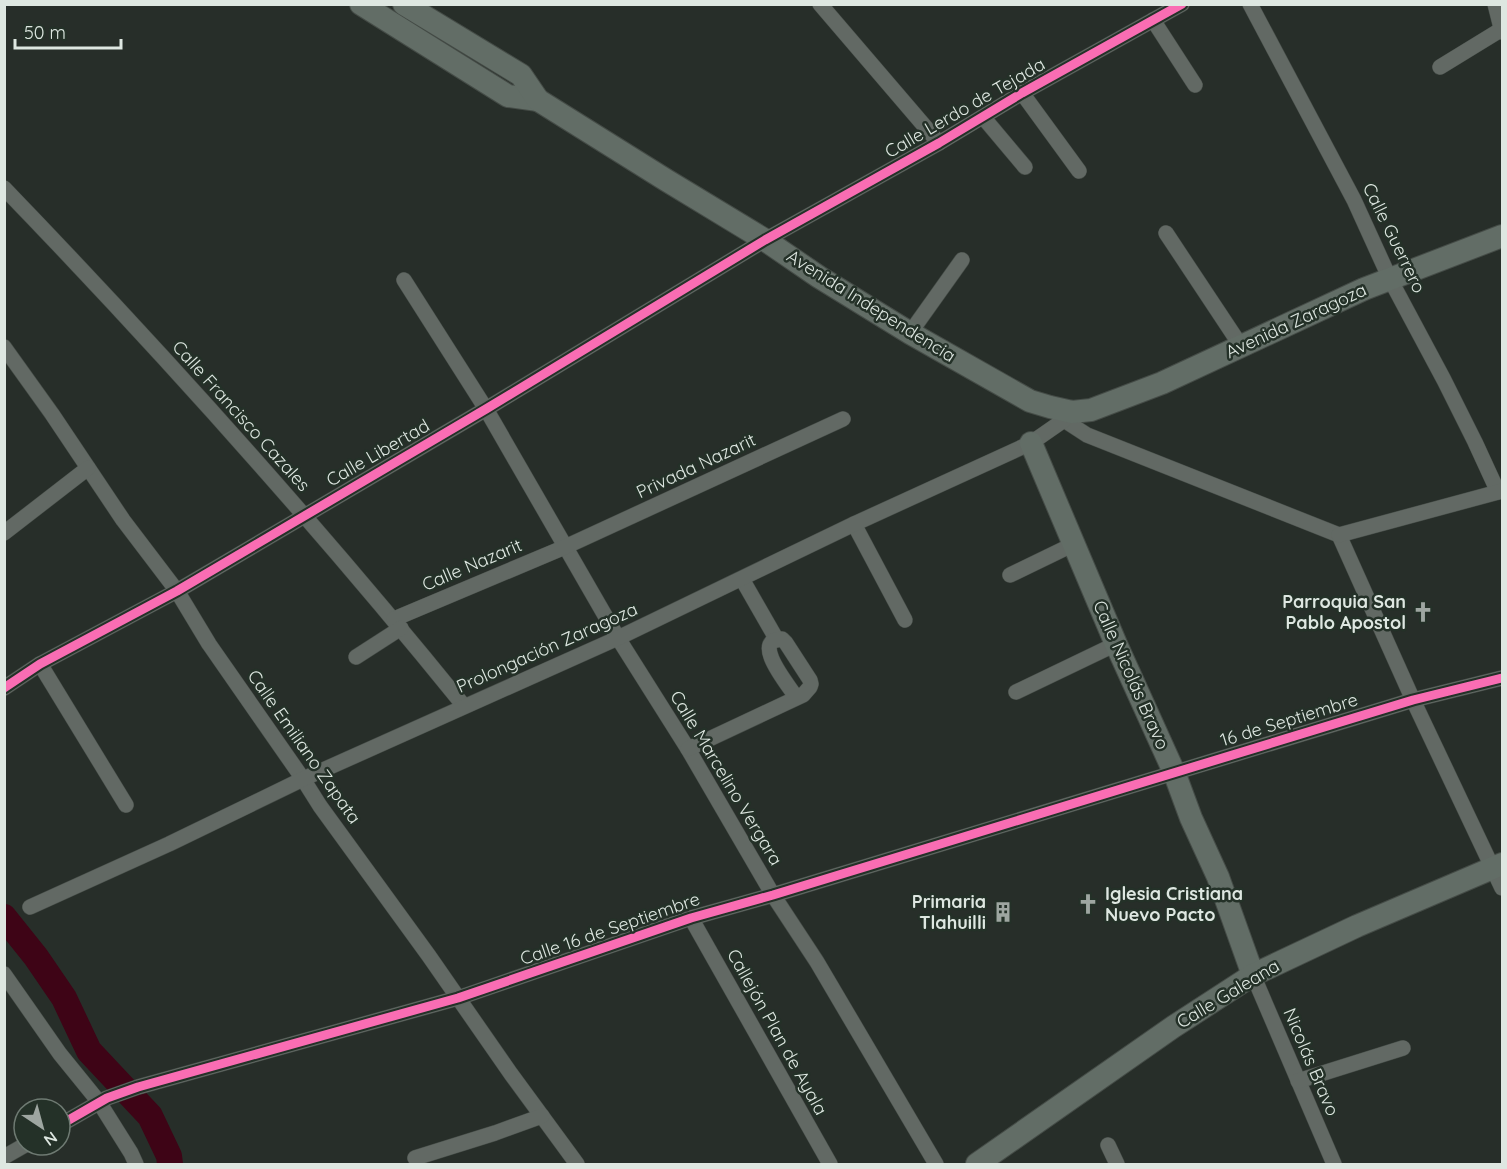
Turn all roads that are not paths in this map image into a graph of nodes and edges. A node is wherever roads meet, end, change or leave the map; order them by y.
1 (361, 4) edge
2 (820, 4) edge
3 (1182, 4) edge
4 (1250, 4) edge
5 (1495, 4) edge
6 (411, 6) edge
7 (1153, 20) junction
8 (399, 29) junction
9 (1502, 31) edge
10 (1440, 67) dead end
11 (1195, 85) dead end
12 (1022, 93) junction
13 (538, 100) junction
14 (983, 117) junction
15 (939, 143) junction
16 (1025, 167) dead end
17 (1079, 171) dead end
18 (4, 188) edge
19 (1166, 233) dead end
20 (1503, 236) edge
21 (765, 240) junction
22 (962, 260) dead end
23 (1390, 279) junction
24 (404, 280) dead end
25 (910, 333) junction
26 (1241, 346) junction
27 (4, 347) edge
28 (486, 409) junction
29 (1076, 414) junction
30 (843, 419) dead end
31 (1031, 443) junction
32 (88, 468) junction
33 (1500, 491) edge
34 (305, 516) junction
35 (854, 524) junction
36 (4, 533) edge
37 (1339, 535) junction
38 (1074, 544) junction
39 (566, 547) junction
40 (1010, 575) dead end
41 (742, 579) junction
42 (177, 591) junction
43 (905, 620) dead end
44 (397, 623) junction
45 (618, 638) junction
46 (774, 642) junction
47 (1116, 644) junction
48 (356, 657) dead end
49 (40, 664) junction
50 (1503, 678) edge
51 (4, 688) edge
52 (1016, 692) dead end
53 (800, 696) junction
54 (1413, 700) junction
55 (464, 706) junction
56 (688, 748) junction
57 (1174, 772) junction
58 (303, 779) junction
59 (126, 805) dead end
60 (1498, 866) edge
61 (1503, 888) edge
62 (773, 895) junction
63 (30, 907) dead end
64 (691, 918) junction
65 (4, 974) edge
66 (1253, 975) junction
67 (458, 998) junction
68 (1403, 1048) dead end
69 (1298, 1081) junction
70 (103, 1100) junction
71 (542, 1116) junction
72 (72, 1118) edge
73 (1108, 1145) dead end
74 (415, 1158) dead end
75 (136, 1164) edge
76 (577, 1164) edge
77 (830, 1164) edge
78 (936, 1164) edge
79 (977, 1164) edge
80 (1117, 1164) edge
81 (1334, 1164) edge

1 - 8 main road, Avenida Independencia
2 - 15 street
3 - 7 street, Calle Lerdo de Tejada
4 - 23 street, Calle Guerrero
5 - 9 street
6 - 8 street
6 - 13 main road, Avenida Independencia
7 - 11 street
7 - 12 street, Calle Lerdo de Tejada
8 - 13 main road, Avenida Independencia
9 - 10 street
12 - 14 street, Calle Lerdo de Tejada
12 - 17 street
13 - 21 main road, Avenida Independencia
14 - 15 street, Calle Lerdo de Tejada
14 - 16 street
15 - 21 street, Calle Lerdo de Tejada
18 - 34 street, Calle Francisco Cazales
19 - 26 street
20 - 23 main road, Avenida Zaragoza
21 - 25 main road, Avenida Independencia
21 - 28 street, Calle Libertad
22 - 25 street
23 - 26 main road, Avenida Zaragoza
23 - 33 street, Calle Guerrero
24 - 28 street, Calle Marcelino Vergara
25 - 29 main road, Avenida Independencia
26 - 29 main road, Avenida Zaragoza
27 - 32 street, Calle Emiliano Zapata
28 - 34 street, Calle Libertad
28 - 39 street, Calle Marcelino Vergara
29 - 31 street, Prolongación Zaragoza
29 - 37 street, Avenida Independencia
30 - 39 street, Privada Nazarit
31 - 35 street, Prolongación Zaragoza
31 - 38 main road, Calle Nicolás Bravo
32 - 36 street
32 - 42 street, Calle Emiliano Zapata
33 - 37 street
34 - 42 street, Calle Libertad
34 - 44 street, Calle Francisco Cazales
35 - 41 street, Prolongación Zaragoza
35 - 43 street
37 - 54 street
38 - 40 street
38 - 47 main road, Calle Nicolás Bravo
39 - 44 street, Calle Nazarit
39 - 45 street, Calle Marcelino Vergara
41 - 45 street, Prolongación Zaragoza
41 - 46 street
42 - 49 street, Calle Libertad
42 - 58 street, Calle Emiliano Zapata
44 - 48 street, Calle Nazarit
44 - 55 street, Calle Francisco Cazales
45 - 55 street, Prolongación Zaragoza
45 - 56 street, Calle Marcelino Vergara
46 - 53 street
46 - 53 street
47 - 52 street
47 - 57 main road, Calle Nicolás Bravo
49 - 51 street, Calle Libertad
49 - 59 street
50 - 54 street
53 - 56 street
54 - 57 street, 16 de Septiembre
54 - 60 street
55 - 58 street, Prolongación Zaragoza
56 - 62 street, Calle Marcelino Vergara
57 - 62 street, Calle 16 de Septiembre
57 - 66 main road, Calle Nicolás Bravo
58 - 63 street, Prolongación Zaragoza
58 - 67 street, Calle Emiliano Zapata
60 - 61 street
60 - 66 main road, Calle Galeana
62 - 64 street, Calle 16 de Septiembre
62 - 78 street, Calle Marcelino Vergara
64 - 67 street, Calle 16 de Septiembre
64 - 77 street, Callejón Plan de Ayala
65 - 70 street
66 - 69 street, Nicolás Bravo
66 - 79 main road, Calle Galeana
67 - 70 street, Calle 16 de Septiembre
67 - 71 street, Calle Emiliano Zapata
68 - 69 street
69 - 81 street, Nicolás Bravo
70 - 72 street, Calle 16 de Septiembre
70 - 75 street
71 - 74 street
71 - 76 street, Calle Emiliano Zapata
73 - 80 street

